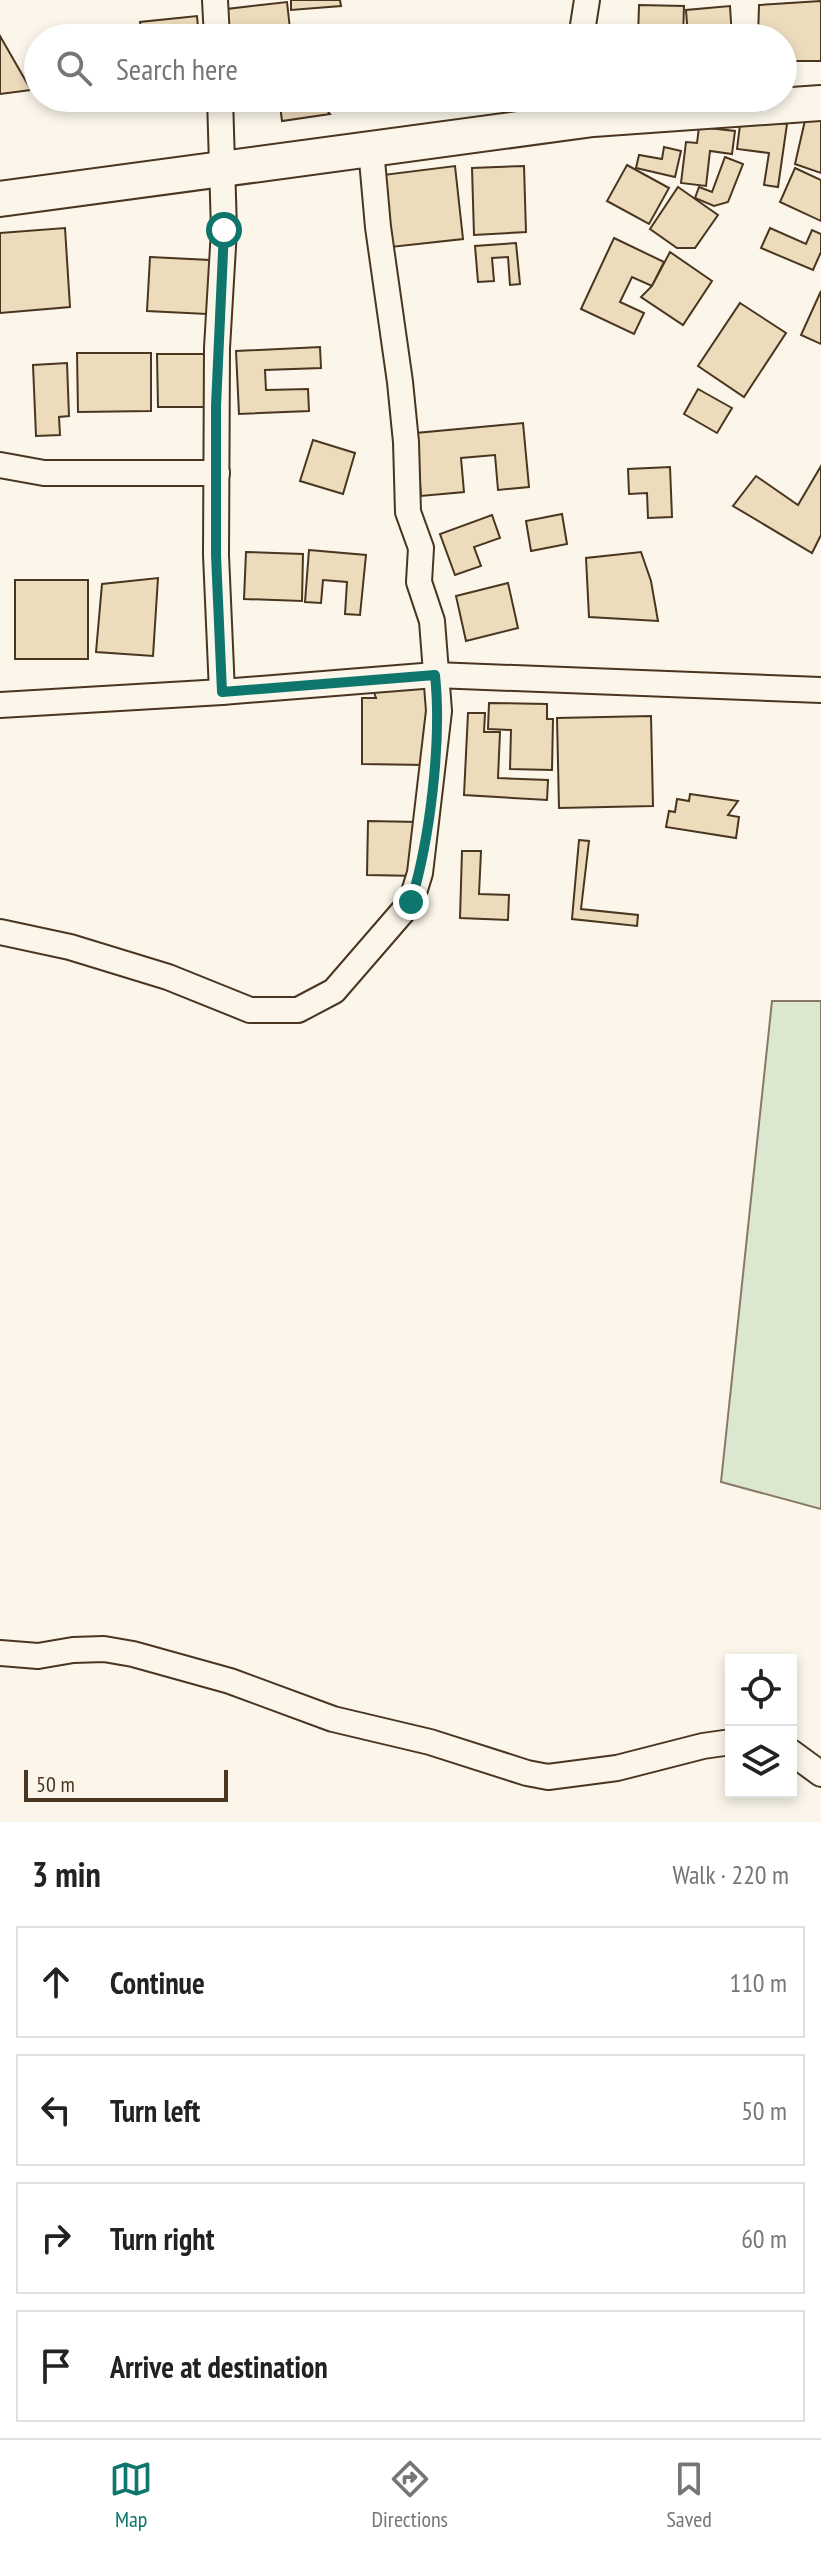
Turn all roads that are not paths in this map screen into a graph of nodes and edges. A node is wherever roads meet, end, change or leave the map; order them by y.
1 (215, 0) edge
2 (587, 0) edge
3 (216, 24) edge
4 (583, 24) edge
5 (821, 103) edge
6 (797, 104) edge
7 (221, 112) edge
8 (563, 112) edge
9 (371, 149) junction
10 (224, 169) junction
11 (0, 199) edge
12 (0, 465) edge
13 (217, 473) junction
14 (435, 675) junction
15 (821, 690) edge
16 (222, 692) junction
17 (0, 705) edge
18 (0, 932) edge
19 (0, 1653) edge
20 (725, 1743) edge
21 (797, 1756) edge
22 (821, 1774) edge

1 - 3 street
2 - 4 street
5 - 6 main road
7 - 10 street
8 - 9 main road
9 - 10 main road
9 - 14 street
10 - 11 main road
10 - 13 street
12 - 13 street
13 - 16 street
14 - 15 street
14 - 16 street
14 - 18 street
16 - 17 street
19 - 20 street
21 - 22 street

